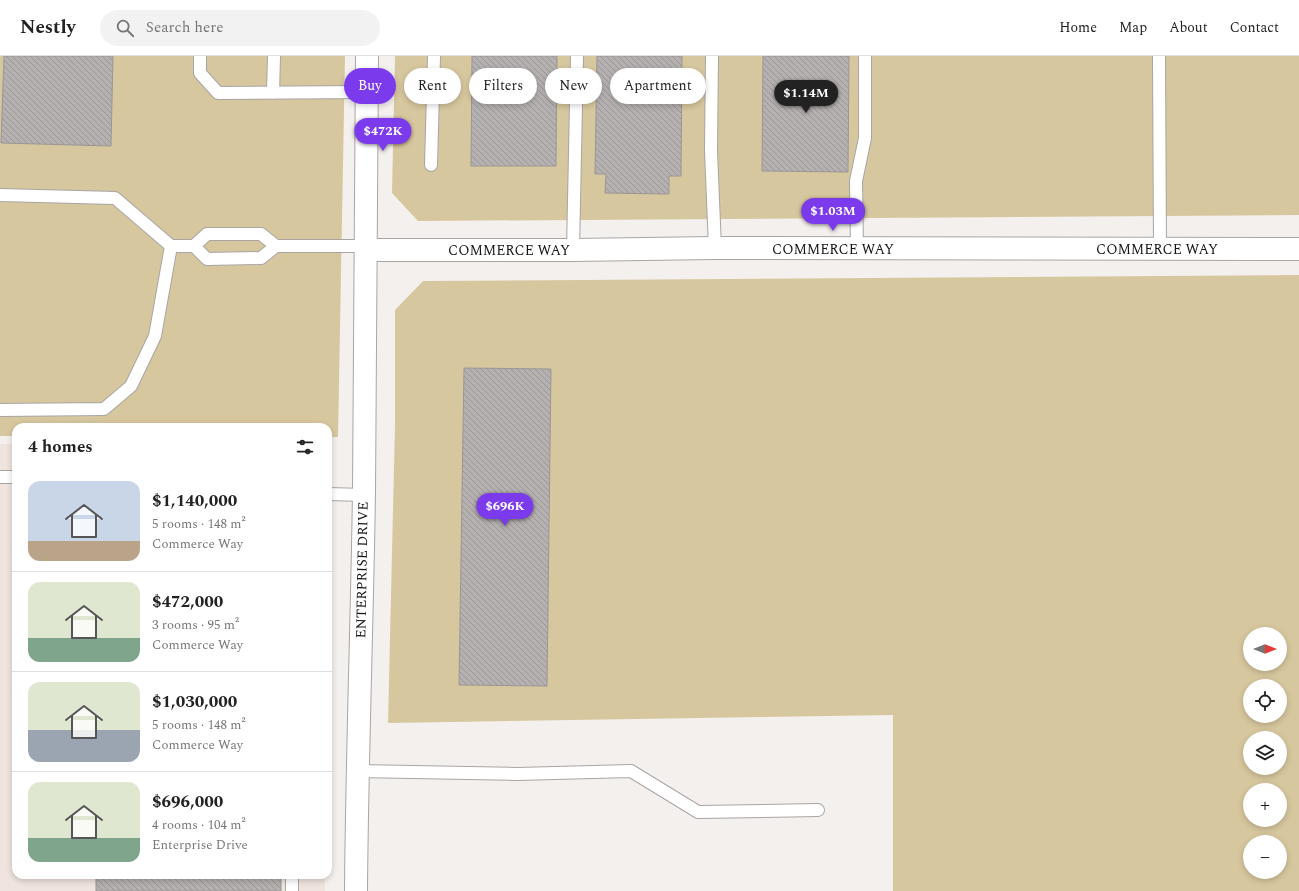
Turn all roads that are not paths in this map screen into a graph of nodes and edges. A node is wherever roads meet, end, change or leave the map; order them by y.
1 (200, 56) edge
2 (274, 56) edge
3 (367, 56) edge
4 (434, 56) edge
5 (576, 56) edge
6 (712, 56) edge
7 (865, 56) edge
8 (1159, 56) edge
9 (367, 68) edge
10 (344, 92) edge
11 (273, 93) junction
12 (366, 104) edge
13 (431, 165) dead end
14 (0, 195) edge
15 (171, 246) junction
16 (194, 246) junction
17 (276, 246) junction
18 (366, 248) junction
19 (715, 248) junction
20 (857, 249) junction
21 (1160, 249) junction
22 (1299, 249) edge
23 (573, 250) junction
24 (0, 410) edge
25 (0, 477) edge
26 (12, 477) edge
27 (332, 494) edge
28 (364, 495) junction
29 (357, 770) junction
30 (818, 810) dead end
31 (292, 879) edge
32 (292, 891) edge
33 (356, 891) edge

1 - 11 lane
2 - 11 lane
3 - 9 street, ENTERPRISE DRIVE
4 - 13 lane
5 - 23 lane
6 - 19 lane
7 - 20 lane
8 - 21 lane
10 - 11 lane
12 - 18 street, ENTERPRISE DRIVE
14 - 15 lane
15 - 16 lane
15 - 24 lane
16 - 17 lane
16 - 17 lane
17 - 18 lane
18 - 23 street, COMMERCE WAY
18 - 28 street, ENTERPRISE DRIVE
19 - 20 street, COMMERCE WAY
19 - 23 street, COMMERCE WAY
20 - 21 street, COMMERCE WAY
21 - 22 street, COMMERCE WAY
25 - 26 lane
27 - 28 lane
28 - 29 street, ENTERPRISE DRIVE
29 - 30 lane
29 - 33 street, ENTERPRISE DRIVE
31 - 32 lane

